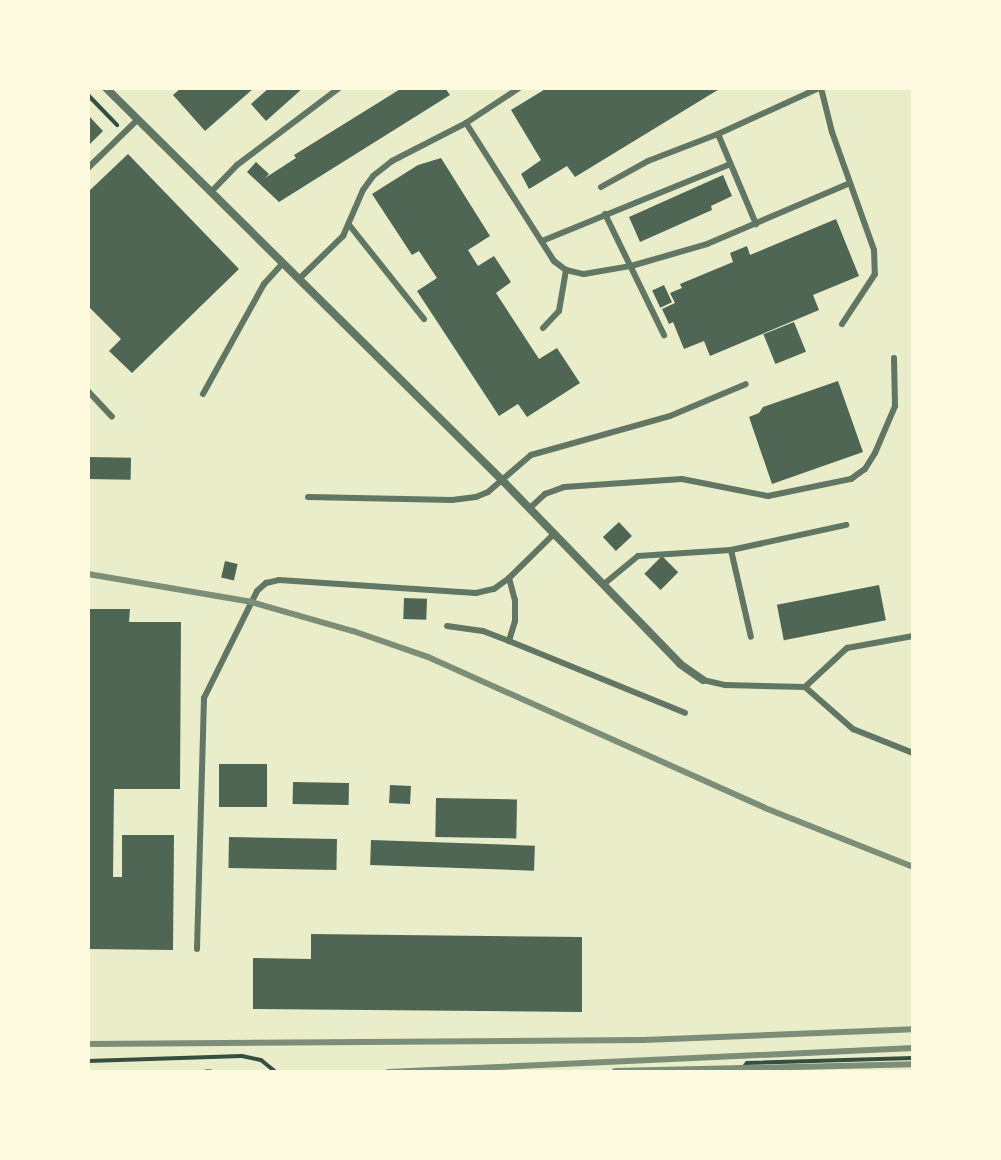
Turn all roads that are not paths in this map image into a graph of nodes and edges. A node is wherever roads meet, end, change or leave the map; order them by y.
1 (106, 88) edge
2 (339, 88) edge
3 (519, 88) edge
4 (820, 88) edge
5 (138, 119) junction
6 (466, 123) junction
7 (718, 134) junction
8 (728, 165) junction
9 (88, 168) edge
10 (850, 183) junction
11 (601, 187) dead end
12 (211, 192) junction
13 (605, 214) junction
14 (756, 224) junction
15 (350, 226) junction
16 (542, 241) junction
17 (283, 263) junction
18 (631, 266) junction
19 (566, 270) junction
20 (299, 279) junction
21 (424, 319) dead end
22 (842, 324) dead end
23 (543, 328) dead end
24 (664, 335) dead end
25 (894, 358) dead end
26 (746, 384) dead end
27 (88, 391) edge
28 (203, 394) dead end
29 (112, 417) dead end
30 (502, 480) junction
31 (308, 497) dead end
32 (530, 508) junction
33 (846, 525) dead end
34 (555, 533) junction
35 (731, 550) junction
36 (509, 578) junction
37 (604, 584) junction
38 (447, 626) dead end
39 (913, 636) edge
40 (751, 637) dead end
41 (509, 641) junction
42 (703, 680) joint
43 (805, 687) junction
44 (685, 713) dead end
45 (913, 753) edge
46 (197, 949) dead end

1 - 5 street
2 - 12 lane
3 - 6 lane
4 - 7 lane
4 - 10 lane
5 - 9 lane
5 - 12 street
6 - 15 lane
6 - 16 lane
7 - 8 lane
7 - 11 lane
8 - 13 lane
8 - 14 lane
10 - 14 lane
10 - 22 lane
12 - 17 street
13 - 16 lane
13 - 18 lane
14 - 18 lane
15 - 20 lane
15 - 21 lane
16 - 19 lane
17 - 20 street
17 - 28 lane
18 - 19 lane
18 - 24 lane
19 - 23 lane
20 - 30 street
25 - 32 lane
26 - 30 lane
27 - 29 lane
30 - 31 lane
30 - 32 street
32 - 34 street
33 - 35 lane
34 - 36 lane
34 - 37 street
35 - 37 lane
35 - 40 lane
36 - 41 lane
36 - 46 lane
37 - 42 street
38 - 41 lane
39 - 43 lane
41 - 44 lane
42 - 43 lane
43 - 45 lane

